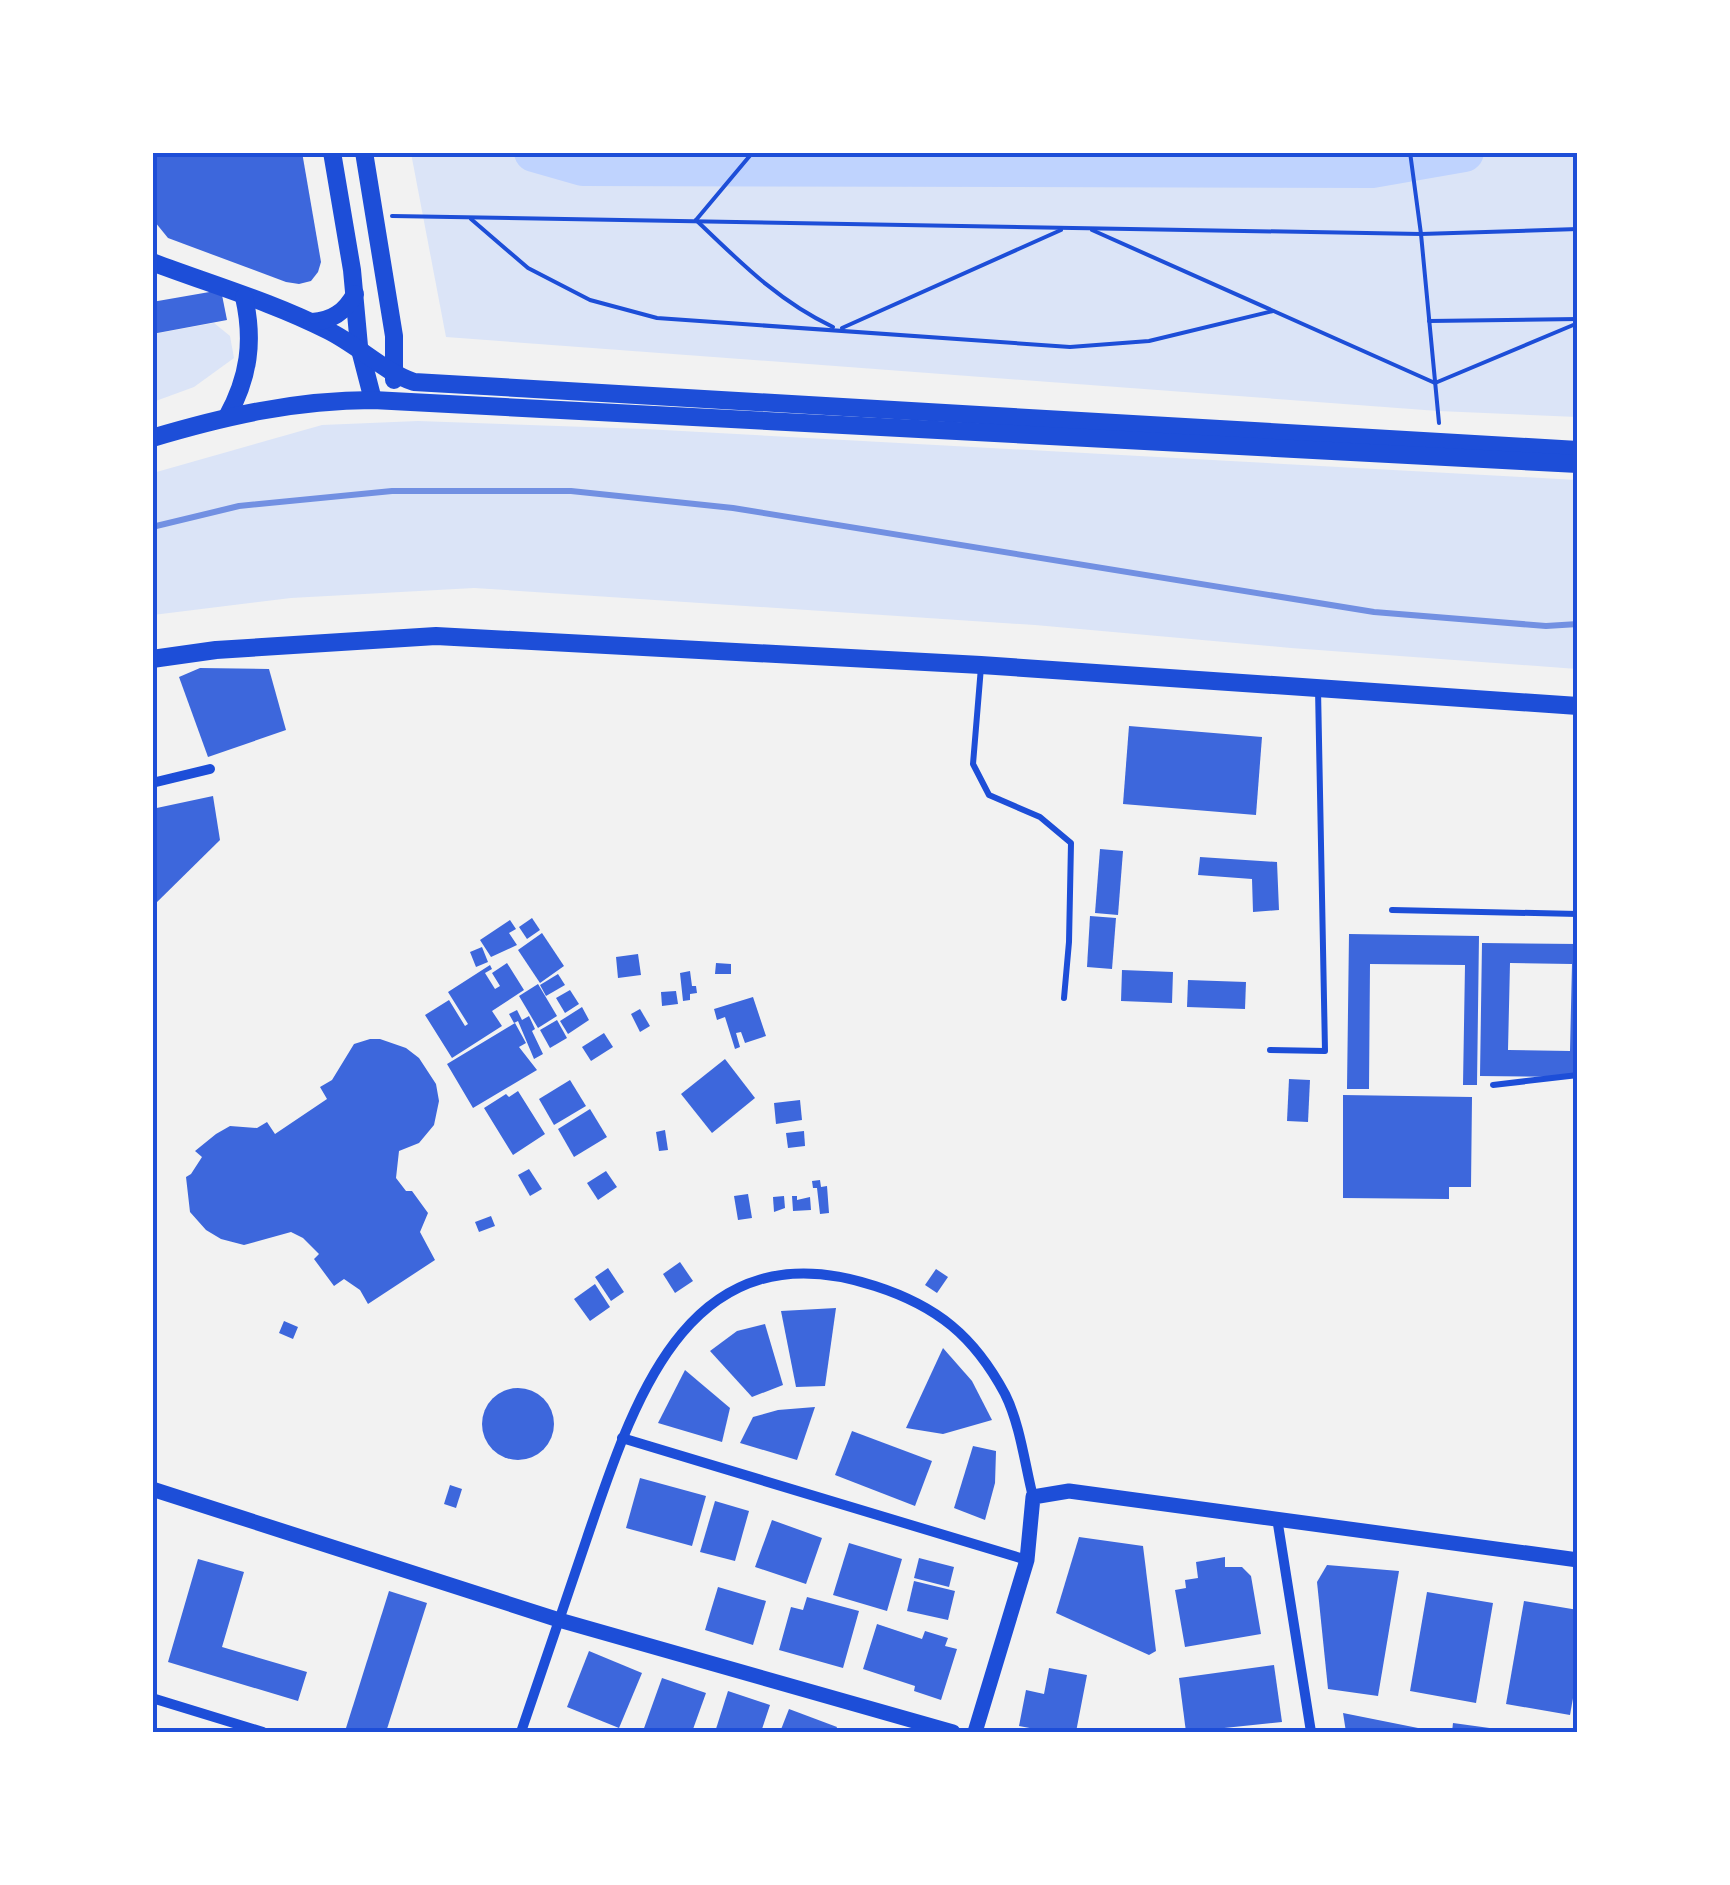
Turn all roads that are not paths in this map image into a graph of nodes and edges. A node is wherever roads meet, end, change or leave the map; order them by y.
1 (332, 152) edge
2 (364, 152) edge
3 (152, 262) edge
4 (355, 294) junction
5 (244, 297) junction
6 (312, 322) junction
7 (359, 346) junction
8 (395, 375) junction
9 (382, 400) junction
10 (227, 416) junction
11 (152, 438) edge
12 (1578, 450) edge
13 (1578, 464) edge
14 (152, 659) edge
15 (980, 666) junction
16 (1318, 688) junction
17 (1578, 706) edge
18 (210, 769) dead end
19 (152, 783) edge
20 (1392, 910) dead end
21 (1578, 914) edge
22 (1064, 998) dead end
23 (1270, 1050) dead end
24 (1578, 1075) edge
25 (1492, 1085) dead end
26 (622, 1438) junction
27 (152, 1489) edge
28 (1033, 1497) junction
29 (1277, 1518) junction
30 (1027, 1560) junction
31 (1578, 1560) edge
32 (560, 1620) junction
33 (152, 1698) edge
34 (263, 1732) edge
35 (521, 1732) edge
36 (953, 1732) edge
37 (976, 1732) edge
38 (1311, 1732) edge

1 - 4 main road
2 - 8 main road
3 - 5 main road
4 - 6 main road
4 - 7 main road
5 - 6 main road
5 - 10 main road
6 - 7 main road
7 - 8 main road
7 - 9 main road
8 - 9 main road
8 - 12 main road
9 - 10 main road
9 - 13 main road
10 - 11 main road
14 - 15 main road
15 - 16 main road
15 - 22 lane
16 - 17 main road
16 - 23 lane
18 - 19 street
20 - 21 lane
24 - 25 lane
26 - 28 street
26 - 30 street
26 - 32 street
27 - 32 street
28 - 29 street
28 - 30 street
29 - 31 street
29 - 38 street
30 - 37 street
32 - 35 street
32 - 36 street
33 - 34 street

